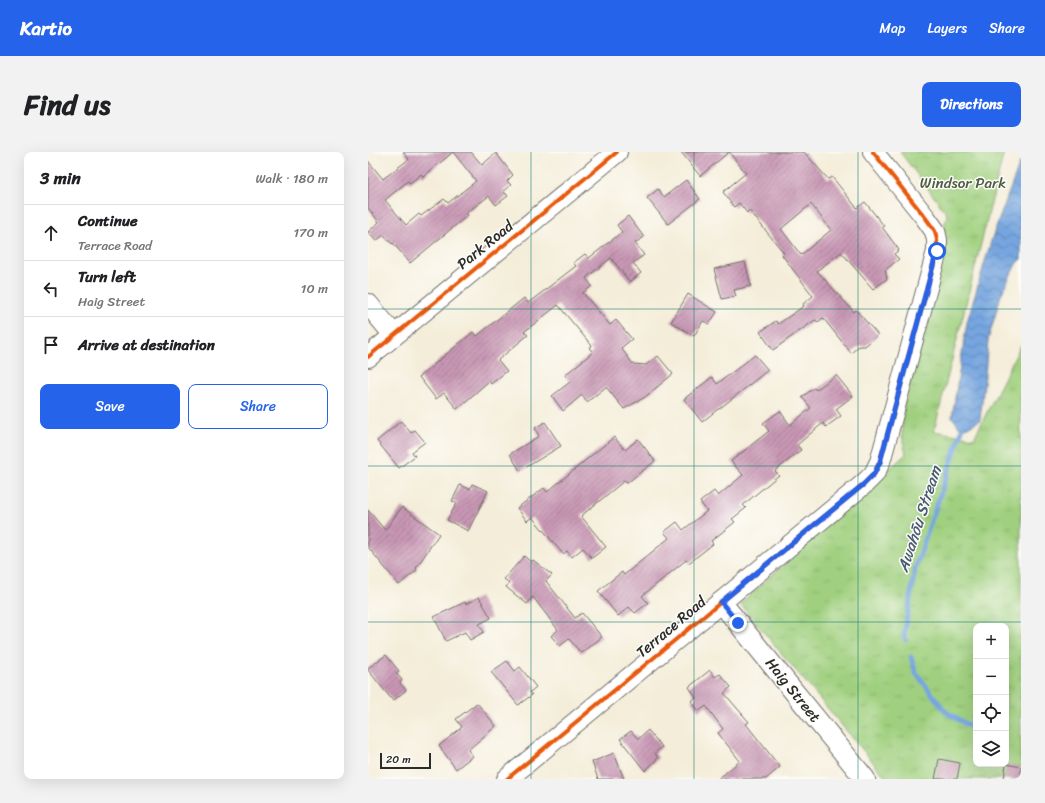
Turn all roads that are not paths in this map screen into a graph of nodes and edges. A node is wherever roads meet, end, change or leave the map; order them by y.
1 (617, 152) edge
2 (872, 152) edge
3 (368, 304) edge
4 (394, 335) junction
5 (368, 357) edge
6 (721, 602) junction
7 (507, 779) edge
8 (865, 779) edge

1 - 4 street, Park Road
2 - 6 street, Terrace Road
3 - 4 street
4 - 5 street, Park Road
6 - 7 street, Terrace Road
6 - 8 street, Haig Street

